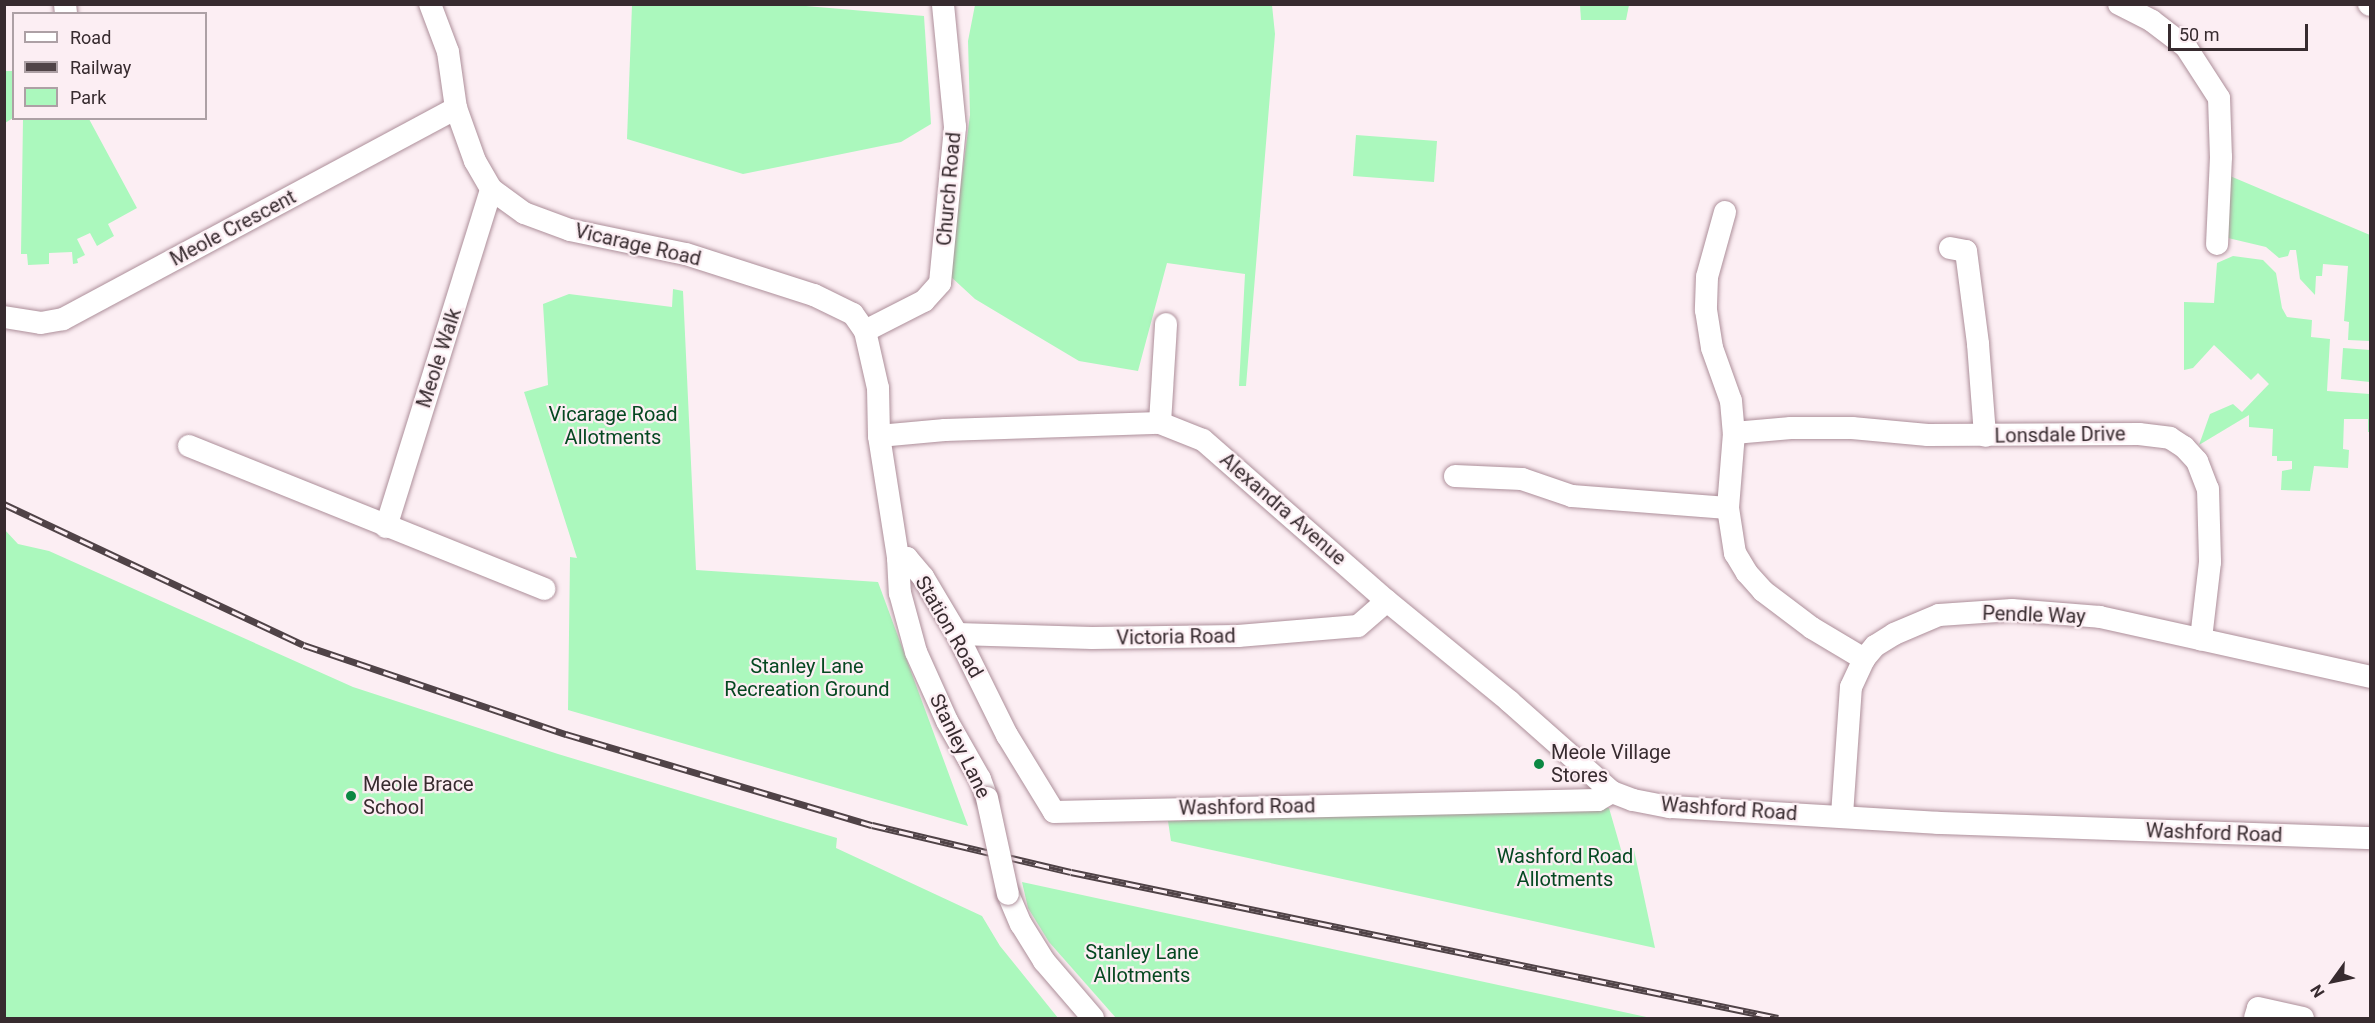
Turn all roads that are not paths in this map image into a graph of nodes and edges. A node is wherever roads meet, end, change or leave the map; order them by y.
1 (943, 4) edge
2 (2119, 4) edge
3 (431, 5) edge
4 (456, 108) junction
5 (491, 189) junction
6 (1725, 212) dead end
7 (2217, 244) dead end
8 (1967, 249) dead end
9 (4, 317) edge
10 (1166, 324) dead end
11 (865, 331) junction
12 (1160, 423) junction
13 (1734, 433) junction
14 (879, 436) junction
15 (1984, 436) junction
16 (189, 446) dead end
17 (1465, 470) dead end
18 (1728, 508) junction
19 (386, 527) junction
20 (898, 558) junction
21 (544, 589) dead end
22 (1387, 601) junction
23 (957, 634) junction
24 (2201, 639) junction
25 (1864, 659) junction
26 (2370, 677) edge
27 (1611, 792) junction
28 (1054, 812) joint
29 (1842, 815) junction
30 (2370, 838) edge
31 (2257, 1006) edge
32 (1093, 1018) edge
33 (2303, 1018) edge

1 - 11 street, Church Road
2 - 7 street
3 - 4 street, Vicarage Road
4 - 5 street, Vicarage Road
4 - 9 street, Meole Crescent
5 - 11 street, Vicarage Road
5 - 19 street, Meole Walk
6 - 13 street
8 - 15 street
10 - 12 street
11 - 14 street, Station Road
12 - 14 street, Alexandra Avenue
12 - 22 street, Alexandra Avenue
13 - 15 street, Lonsdale Drive
13 - 18 street
14 - 20 street, Station Road
15 - 24 street, Lonsdale Drive
16 - 19 street
17 - 18 street
18 - 25 street
19 - 21 street
20 - 23 street, Station Road
20 - 32 street, Stanley Lane, bridge
22 - 23 street, Victoria Road
22 - 27 street, Alexandra Avenue
23 - 28 street, Station Road
24 - 25 street, Pendle Way
24 - 26 street, Pendle Way
25 - 29 street, Pendle Way
27 - 28 street, Washford Road
27 - 29 street, Washford Road
29 - 30 street, Washford Road
31 - 33 street

